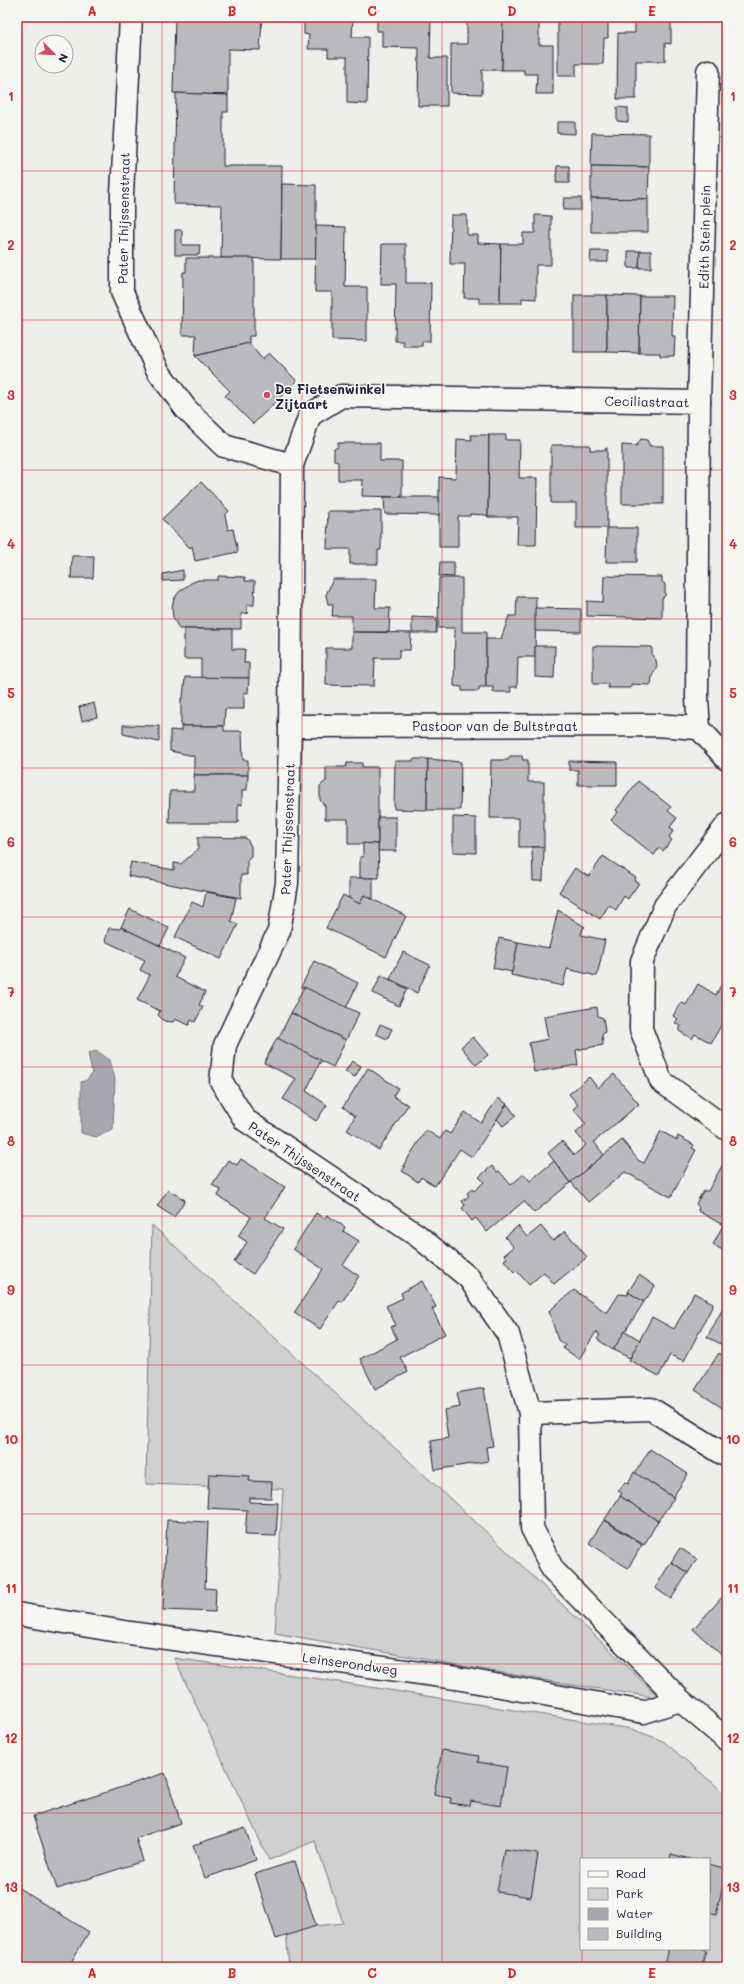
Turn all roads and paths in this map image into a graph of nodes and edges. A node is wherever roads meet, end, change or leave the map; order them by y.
1 (131, 17) edge
2 (708, 71) dead end
3 (699, 402) junction
4 (292, 465) junction
5 (290, 726) junction
6 (699, 728) junction
7 (727, 759) edge
8 (727, 825) edge
9 (727, 1128) edge
10 (530, 1413) junction
11 (727, 1456) edge
12 (17, 1614) edge
13 (680, 1700) junction
14 (727, 1740) edge

1 - 4 street, Pater Thijssenstraat
2 - 3 street, Edith Stein plein
3 - 4 street, Ceciliastraat
3 - 6 street, Ceciliastraat
4 - 5 street, Pater Thijssenstraat
5 - 6 street, Pastoor van de Bultstraat
5 - 10 street, Pater Thijssenstraat
6 - 7 street
8 - 9 street
10 - 11 street
10 - 13 street
12 - 13 street, Leinserondweg
13 - 14 street

